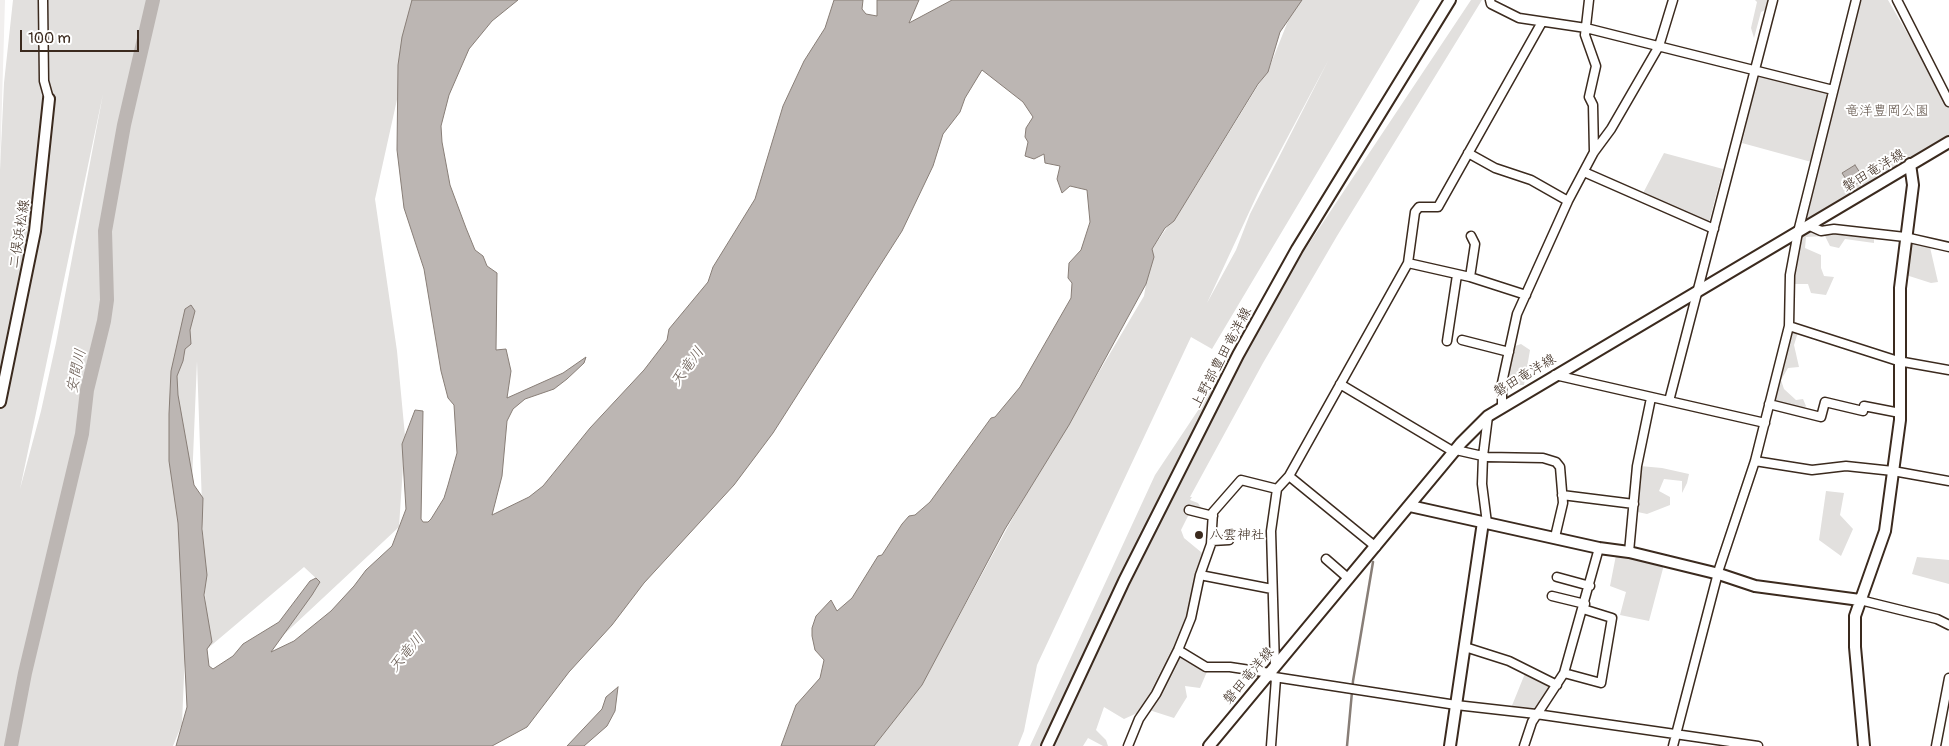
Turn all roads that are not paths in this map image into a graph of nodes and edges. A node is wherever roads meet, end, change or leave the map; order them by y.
1 (43, 0) edge
2 (1450, 0) edge
3 (1490, 0) edge
4 (1589, 0) edge
5 (1674, 0) edge
6 (1773, 0) edge
7 (1856, 0) edge
8 (1897, 0) edge
9 (1542, 22) junction
10 (1586, 28) junction
11 (1659, 46) junction
12 (1755, 71) junction
13 (1833, 90) junction
14 (49, 99) joint
15 (1949, 102) edge
16 (1949, 142) edge
17 (1594, 152) junction
18 (1468, 153) junction
19 (1910, 164) junction
20 (1584, 172) junction
21 (1568, 201) junction
22 (1810, 226) junction
23 (1714, 229) junction
24 (1798, 232) junction
25 (1471, 236) dead end
26 (1905, 237) junction
27 (1949, 248) edge
28 (1408, 263) junction
29 (1457, 274) junction
30 (1470, 277) junction
31 (1697, 292) junction
32 (1526, 295) junction
33 (1789, 326) junction
34 (1462, 340) dead end
35 (1447, 341) dead end
36 (1509, 352) junction
37 (1898, 361) junction
38 (1949, 370) edge
39 (1555, 375) junction
40 (1340, 384) junction
41 (1651, 398) junction
42 (1669, 401) junction
43 (0, 402) edge
44 (1769, 404) junction
45 (1502, 406) junction
46 (1900, 414) junction
47 (1488, 416) junction
48 (1764, 423) junction
49 (1455, 451) junction
50 (1483, 456) junction
51 (1755, 460) junction
52 (1893, 471) junction
53 (1289, 476) junction
54 (1949, 482) edge
55 (1277, 489) junction
56 (1562, 495) junction
57 (1634, 504) junction
58 (1410, 506) junction
59 (1189, 510) dead end
60 (1213, 516) junction
61 (1485, 523) junction
62 (1555, 536) junction
63 (1229, 540) dead end
64 (1212, 541) junction
65 (1376, 547) junction
66 (1599, 548) junction
67 (1629, 552) junction
68 (1326, 559) dead end
69 (1719, 574) junction
70 (1200, 575) junction
71 (1557, 577) dead end
72 (1349, 578) junction
73 (1590, 586) junction
74 (1272, 589) junction
75 (1552, 596) dead end
76 (1860, 600) junction
77 (1584, 607) junction
78 (1949, 623) edge
79 (1465, 647) junction
80 (1178, 650) junction
81 (1272, 673) junction
82 (1564, 673) junction
83 (1949, 678) edge
84 (1557, 685) junction
85 (1456, 705) junction
86 (1536, 714) junction
87 (1676, 734) junction
88 (1047, 746) edge
89 (1128, 746) edge
90 (1209, 746) edge
91 (1271, 746) edge
92 (1450, 746) edge
93 (1524, 746) edge
94 (1673, 746) edge
95 (1758, 746) edge
96 (1864, 746) edge
97 (1936, 746) edge

1 - 14 street
2 - 88 main road, 上野部豊田竜洋線
3 - 9 street
4 - 10 street
5 - 11 street
6 - 12 street
7 - 13 street
8 - 15 street
9 - 10 street
9 - 18 street
10 - 11 street
10 - 17 street
11 - 12 street
11 - 17 street
12 - 13 street
12 - 23 street
13 - 24 street
14 - 43 main road, 二俣浜松線
16 - 19 main road, 磐田竜洋線
17 - 20 street
18 - 21 street
18 - 28 street
19 - 22 main road, 磐田竜洋線
19 - 26 main road
20 - 21 street
20 - 23 street
21 - 32 street
22 - 24 main road, 磐田竜洋線
22 - 26 street
23 - 31 street
24 - 31 main road, 磐田竜洋線
24 - 33 street
25 - 30 street
26 - 27 street
26 - 37 main road
28 - 29 street
28 - 40 street
29 - 30 street
29 - 35 street
30 - 32 street
31 - 39 main road, 磐田竜洋線
31 - 42 street
32 - 36 street
33 - 37 street
33 - 44 street
34 - 36 street
36 - 45 street
37 - 38 street
37 - 46 main road
39 - 41 street
39 - 45 main road, 磐田竜洋線
40 - 49 street
40 - 53 street
41 - 42 street
41 - 57 street
42 - 48 street
44 - 46 street
44 - 48 street
45 - 47 main road, 磐田竜洋線
46 - 52 main road
47 - 49 main road, 磐田竜洋線
47 - 50 street
48 - 51 street
49 - 50 street
49 - 58 main road, 磐田竜洋線
50 - 56 street
50 - 61 street
51 - 52 street
51 - 69 street
52 - 54 street
52 - 76 main road
53 - 55 street
53 - 65 street
55 - 60 street
55 - 74 street
56 - 57 street
56 - 62 street
57 - 67 street
58 - 61 main road
58 - 65 main road, 磐田竜洋線
59 - 60 street
60 - 64 street
61 - 62 main road
61 - 79 main road
62 - 66 main road
63 - 64 street
64 - 70 street
65 - 72 main road, 磐田竜洋線
66 - 67 main road
66 - 73 street
67 - 69 main road
68 - 72 street
69 - 76 main road
69 - 87 street
70 - 74 street
70 - 80 street
71 - 73 street
72 - 81 main road, 磐田竜洋線
73 - 77 street
74 - 81 street
75 - 77 street
76 - 78 street
76 - 96 main road
77 - 82 street
77 - 82 street
79 - 84 street
79 - 85 main road
80 - 81 street
80 - 89 street
81 - 85 street
81 - 90 main road, 磐田竜洋線
81 - 91 street
82 - 84 street
83 - 97 street
84 - 86 street
85 - 86 street
85 - 92 main road
86 - 87 street
86 - 93 street
87 - 94 street
87 - 95 street

